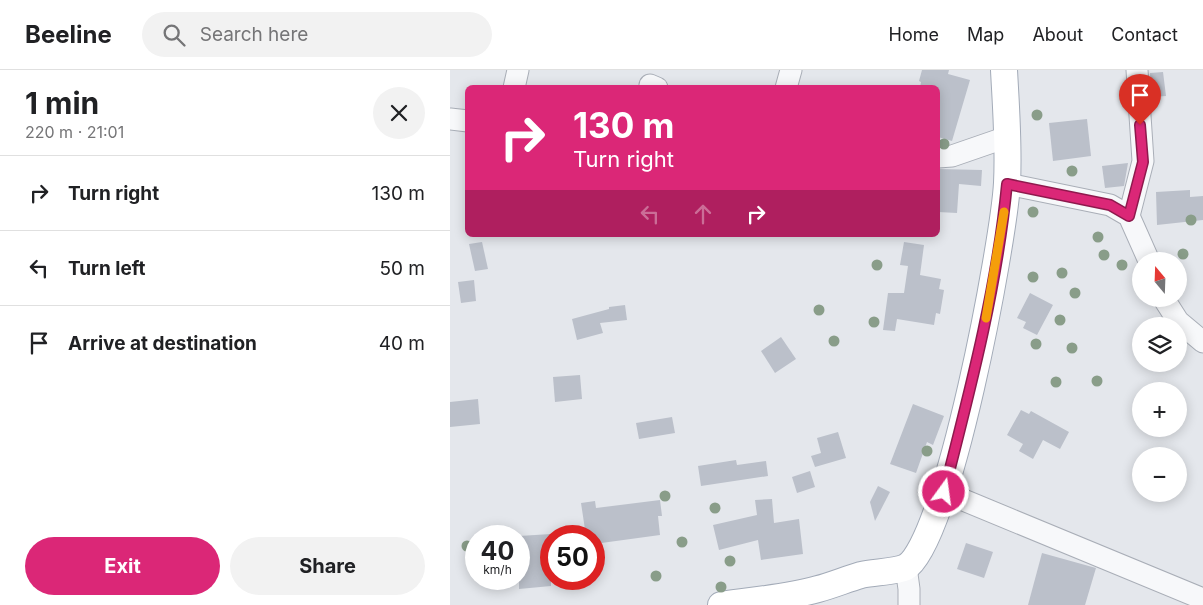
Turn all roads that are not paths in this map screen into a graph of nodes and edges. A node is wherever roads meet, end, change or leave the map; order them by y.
1 (518, 70) edge
2 (791, 70) edge
3 (1004, 70) edge
4 (1138, 70) edge
5 (515, 85) edge
6 (787, 85) edge
7 (450, 119) edge
8 (465, 121) edge
9 (1008, 137) junction
10 (940, 157) edge
11 (1007, 184) junction
12 (1129, 216) junction
13 (1146, 252) edge
14 (1170, 308) edge
15 (1203, 342) edge
16 (944, 492) junction
17 (906, 567) junction
18 (1203, 598) edge
19 (721, 605) edge
20 (908, 605) edge

1 - 5 street
2 - 6 street
3 - 9 main road
4 - 12 street
7 - 8 street
9 - 10 street
9 - 11 main road
11 - 12 street
11 - 16 main road
12 - 13 street
14 - 15 street
16 - 17 main road
16 - 18 street
17 - 19 main road
17 - 20 street

